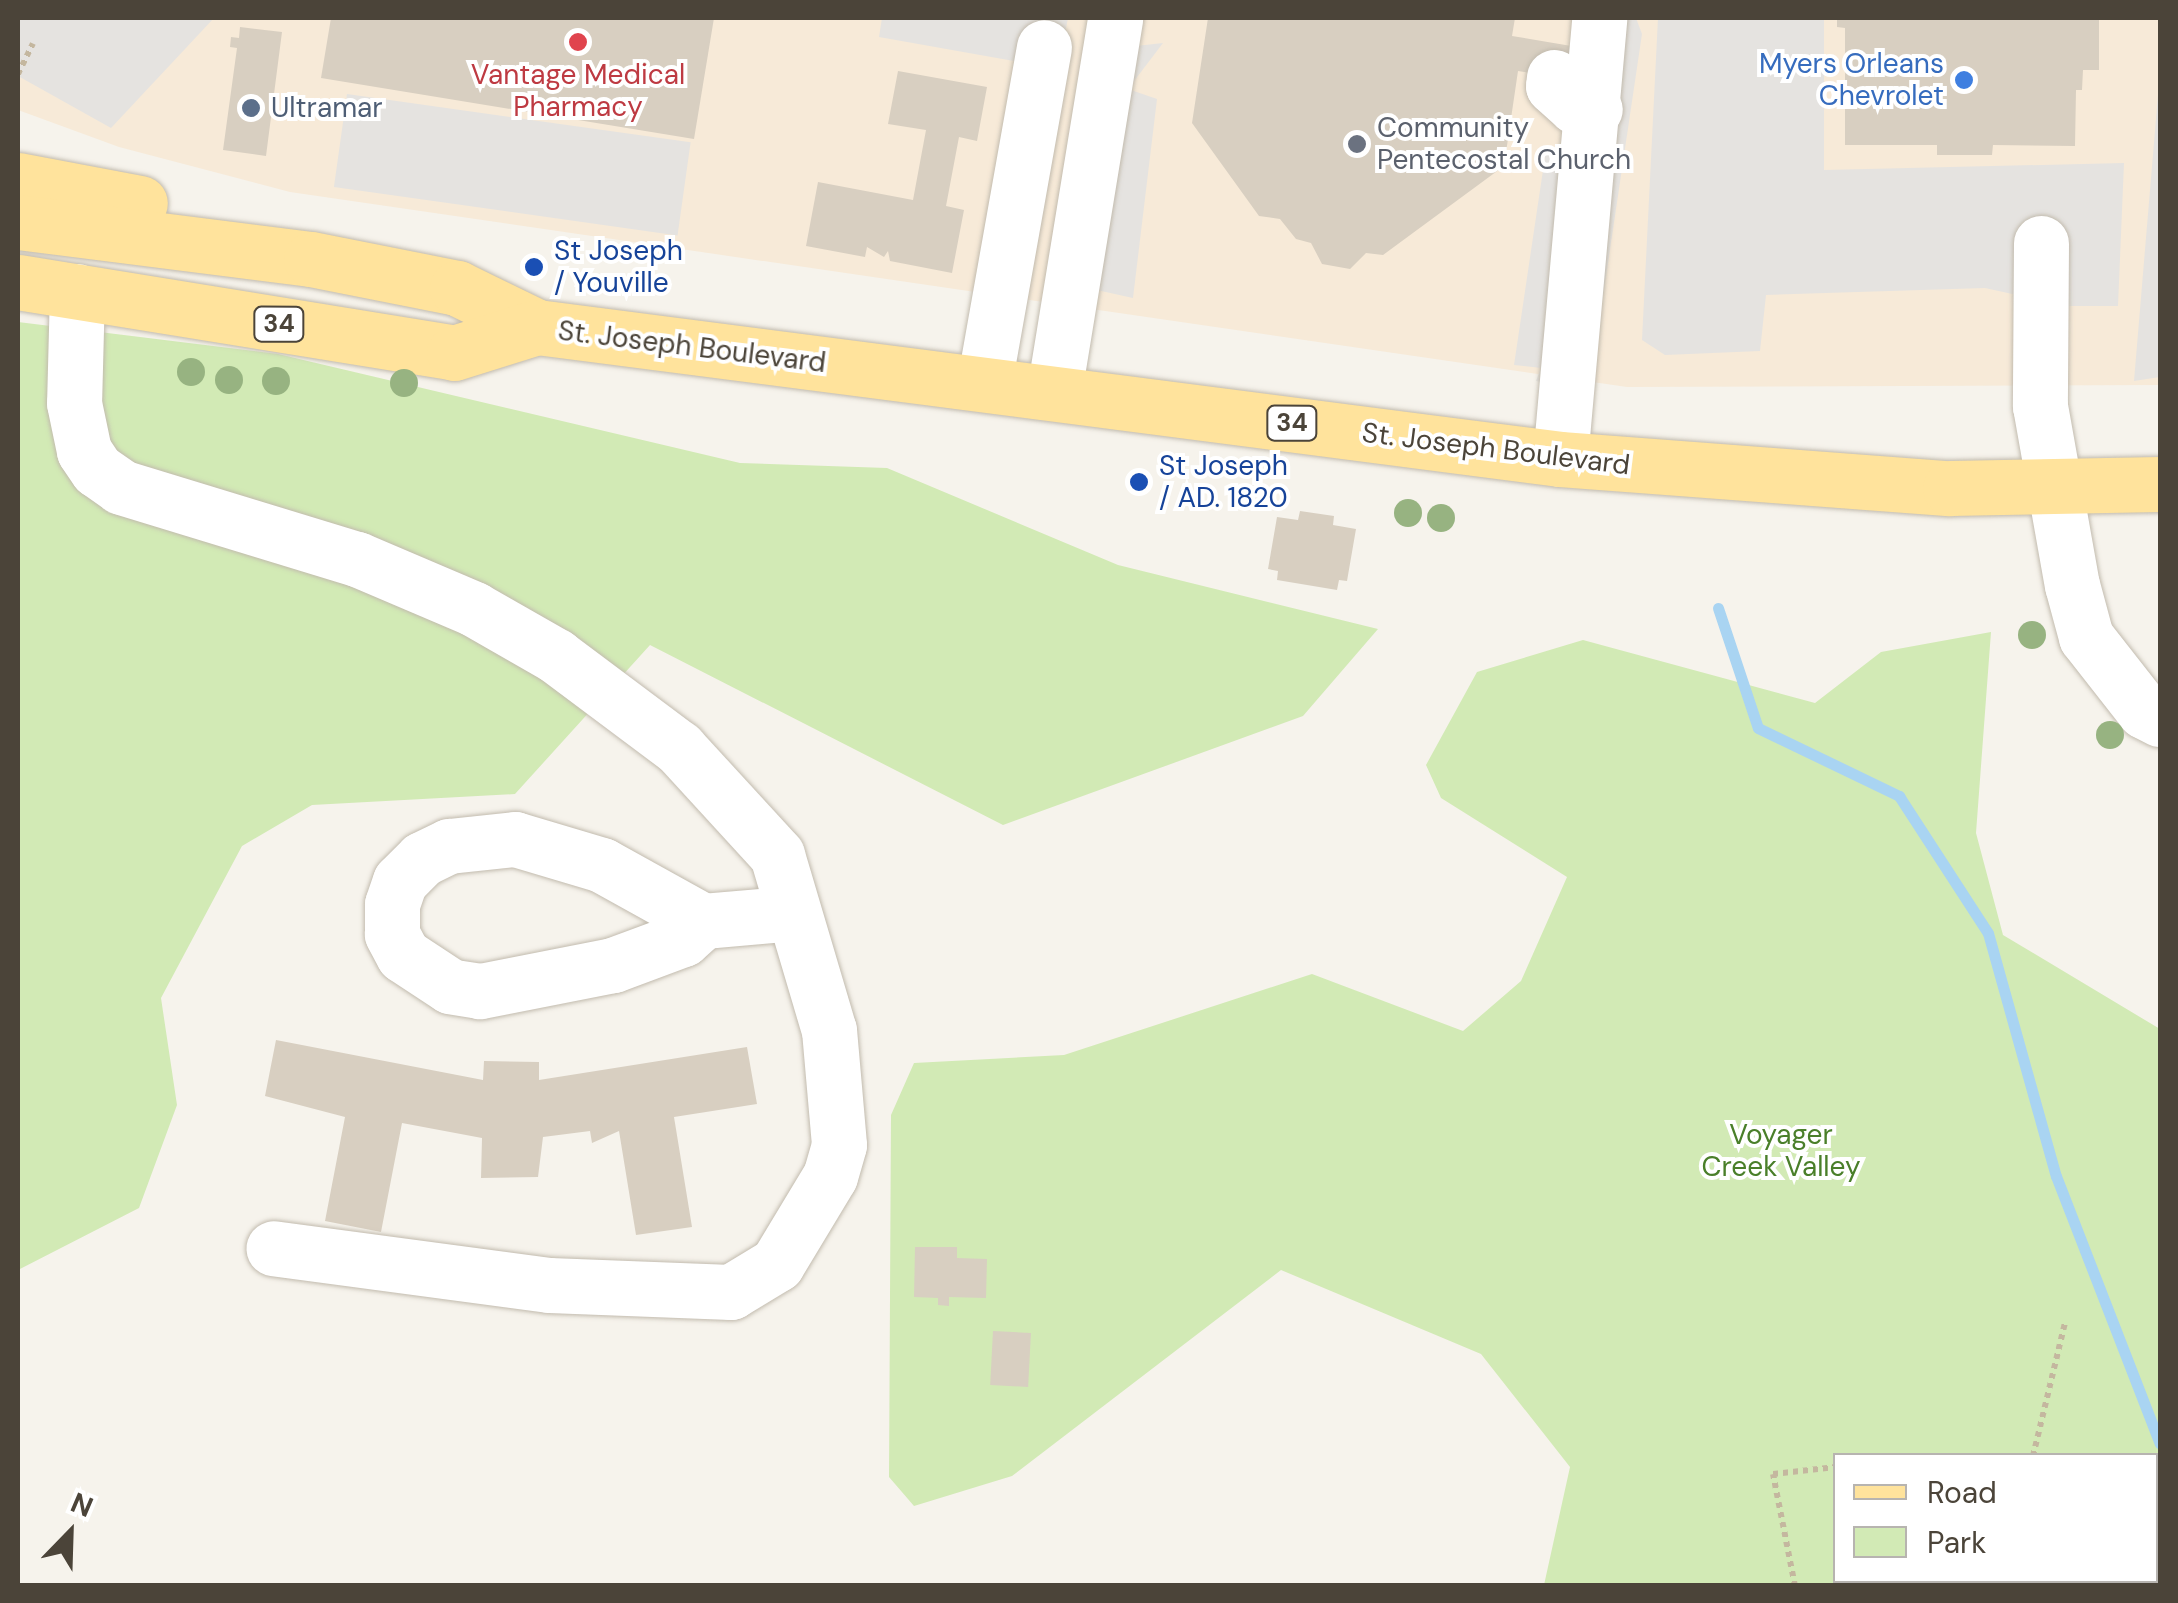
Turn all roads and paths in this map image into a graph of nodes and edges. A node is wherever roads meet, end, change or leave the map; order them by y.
1 (1123, 29) edge
2 (33, 42) dead end
3 (1044, 48) dead end
4 (1574, 53) edge
5 (18, 74) edge
6 (18, 180) edge
7 (18, 222) edge
8 (2042, 243) dead end
9 (311, 259) junction
10 (18, 282) edge
11 (78, 291) junction
12 (537, 327) junction
13 (984, 384) junction
14 (1054, 392) junction
15 (1560, 459) junction
16 (2160, 484) edge
17 (2051, 489) junction
18 (2160, 720) edge
19 (794, 913) junction
20 (703, 920) junction
21 (274, 1248) dead end
22 (2065, 1323) dead end
23 (2035, 1453) edge
24 (1833, 1466) edge
25 (1794, 1586) edge

1 - 14 street
2 - 5 path
3 - 13 street
4 - 15 street
6 - 9 main road
7 - 9 main road, St. Joseph Boulevard / 34
8 - 17 street
9 - 12 main road, St. Joseph Boulevard / 34
10 - 11 main road, St. Joseph Boulevard / 34
11 - 12 main road, St. Joseph Boulevard / 34
11 - 19 street
12 - 13 main road, St. Joseph Boulevard / 34
13 - 14 main road, St. Joseph Boulevard / 34
14 - 15 main road, St. Joseph Boulevard / 34
15 - 17 main road, St. Joseph Boulevard / 34
16 - 17 main road, St. Joseph Boulevard / 34
17 - 18 street
19 - 20 street
19 - 21 street
20 - 20 street
22 - 23 path
24 - 25 path

